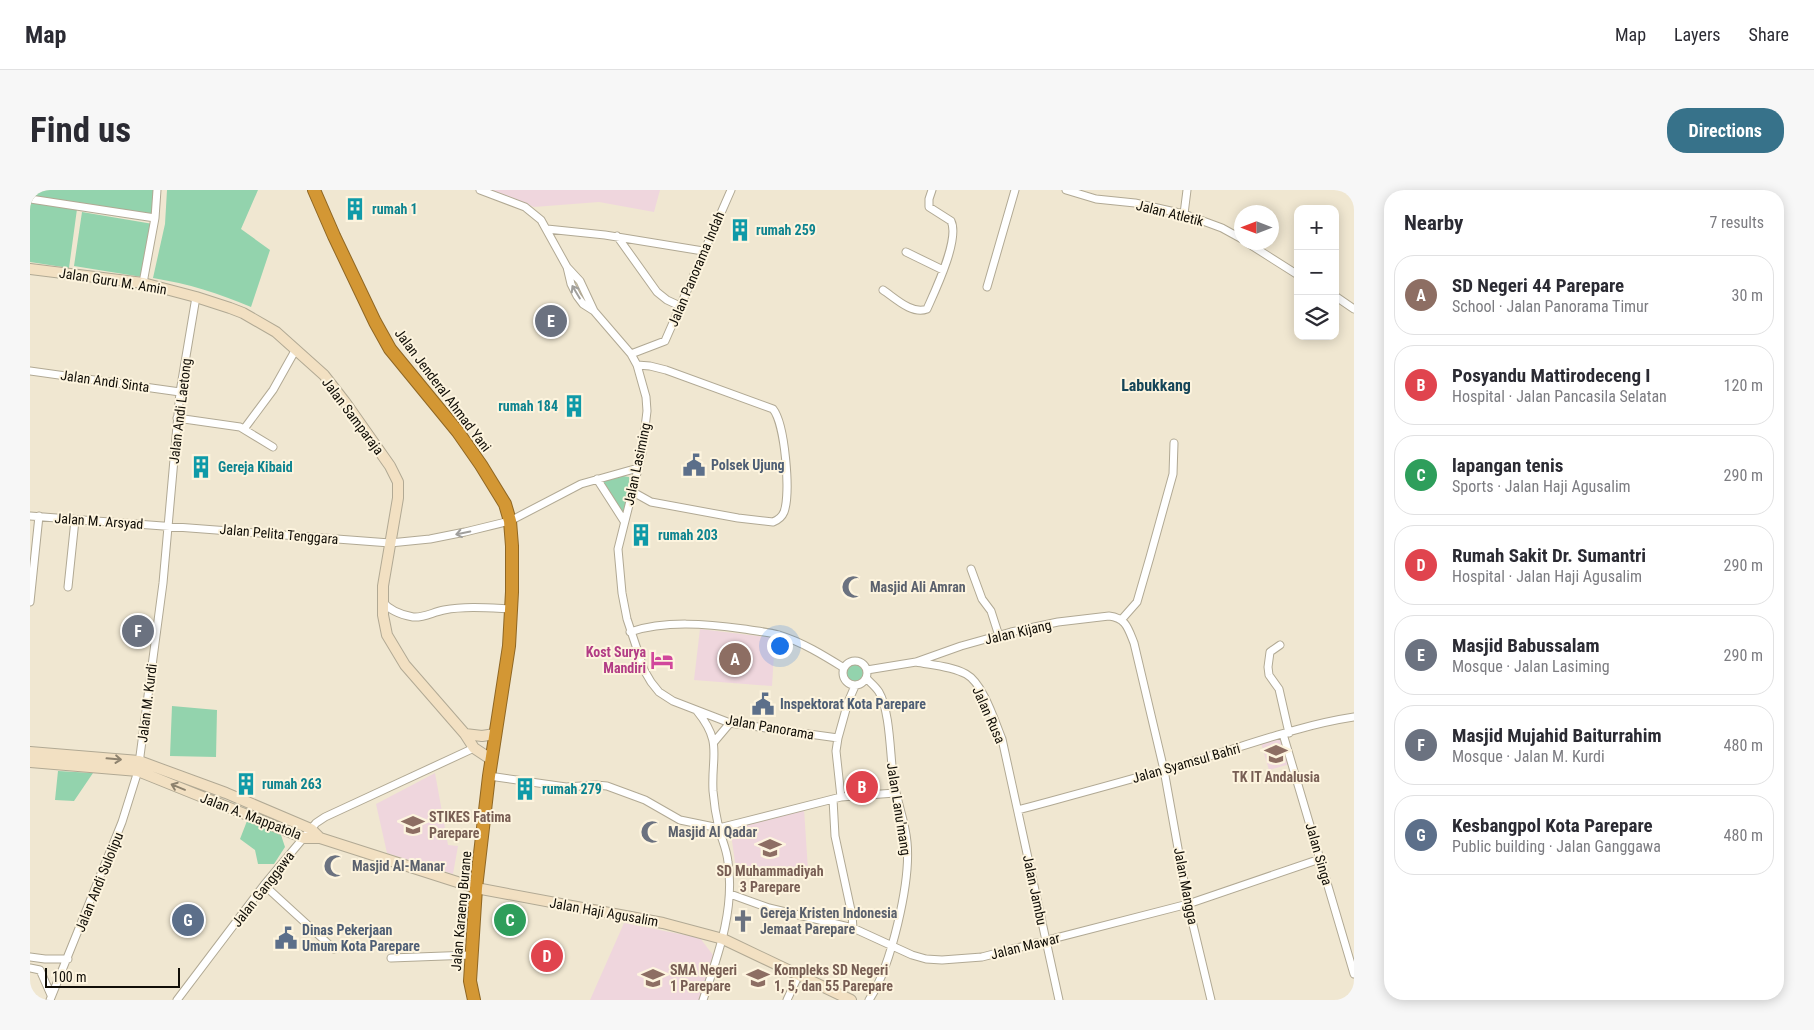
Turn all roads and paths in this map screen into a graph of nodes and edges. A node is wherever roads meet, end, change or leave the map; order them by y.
1 (157, 190) edge
2 (314, 190) edge
3 (480, 190) edge
4 (730, 190) edge
5 (932, 190) edge
6 (1015, 190) edge
7 (1066, 190) edge
8 (1187, 190) edge
9 (30, 199) edge
10 (1184, 214) junction
11 (155, 218) junction
12 (547, 230) junction
13 (1234, 235) edge
14 (617, 236) junction
15 (1258, 250) edge
16 (703, 251) junction
17 (906, 252) dead end
18 (30, 268) edge
19 (943, 270) junction
20 (1294, 273) edge
21 (143, 283) junction
22 (987, 287) dead end
23 (883, 290) dead end
24 (196, 297) junction
25 (1339, 299) edge
26 (680, 306) junction
27 (1354, 309) edge
28 (296, 349) junction
29 (631, 354) junction
30 (637, 365) junction
31 (30, 371) edge
32 (180, 392) junction
33 (178, 418) junction
34 (244, 429) junction
35 (1174, 443) dead end
36 (273, 447) dead end
37 (638, 468) junction
38 (597, 479) junction
39 (633, 492) junction
40 (30, 516) edge
41 (39, 516) junction
42 (76, 520) junction
43 (510, 521) junction
44 (624, 521) junction
45 (169, 525) junction
46 (390, 543) junction
47 (971, 569) dead end
48 (68, 587) dead end
49 (382, 601) junction
50 (30, 602) edge
51 (511, 609) junction
52 (1122, 620) junction
53 (630, 632) junction
54 (999, 636) junction
55 (1280, 645) dead end
56 (916, 662) junction
57 (844, 668) junction
58 (867, 670) junction
59 (866, 678) junction
60 (855, 686) junction
61 (697, 711) junction
62 (1354, 718) edge
63 (730, 722) junction
64 (465, 734) junction
65 (495, 734) junction
66 (1286, 734) junction
67 (838, 738) junction
68 (714, 742) junction
69 (474, 748) junction
70 (30, 752) edge
71 (86, 756) junction
72 (492, 760) junction
73 (30, 762) edge
74 (139, 766) junction
75 (86, 767) junction
76 (1164, 770) junction
77 (489, 776) junction
78 (895, 793) junction
79 (837, 798) junction
80 (1018, 810) junction
81 (719, 828) junction
82 (311, 829) junction
83 (304, 838) junction
84 (320, 838) junction
85 (1320, 859) junction
86 (264, 885) junction
87 (476, 888) junction
88 (730, 894) junction
89 (1188, 904) junction
90 (852, 928) junction
91 (723, 939) junction
92 (1046, 941) junction
93 (892, 947) junction
94 (334, 949) dead end
95 (471, 956) junction
96 (30, 957) edge
97 (391, 958) dead end
98 (45, 959) junction
99 (68, 959) junction
100 (30, 968) edge
101 (40, 970) junction
102 (799, 974) junction
103 (1354, 974) edge
104 (51, 998) edge
105 (177, 1000) edge
106 (474, 1000) edge
107 (704, 1000) edge
108 (787, 1000) edge
109 (851, 1000) edge
110 (869, 1000) edge
111 (1059, 1000) edge
112 (1211, 1000) edge

1 - 11 street
2 - 43 highway, Jalan Jenderal Ahmad Yani
3 - 12 street, Jalan Lasiming
4 - 16 street, Jalan Panorama Indah
5 - 19 street
6 - 22 street
7 - 10 street, Jalan Atletik
8 - 10 street
9 - 11 street
10 - 13 street, Jalan Atletik
11 - 21 street
12 - 14 street
12 - 29 street, Jalan Lasiming
14 - 16 street
14 - 26 street
15 - 20 street
16 - 26 street, Jalan Panorama Indah
17 - 19 street
18 - 21 street, Jalan Guru M. Amin
19 - 23 street
21 - 24 street, Jalan Guru M. Amin
24 - 28 street, Jalan Samparaja
24 - 32 street, Jalan Andi Laetong
25 - 27 street
26 - 29 street, Jalan Panorama Indah
28 - 34 street
28 - 46 street, Jalan Samparaja
29 - 30 street, Jalan Lasiming
30 - 37 street, Jalan Lasiming
30 - 39 street
31 - 32 street, Jalan Andi Sinta
32 - 33 street, Jalan Andi Laetong
33 - 34 street
33 - 45 street, Jalan Andi Laetong
34 - 36 street
35 - 52 street
37 - 38 street, Jalan Pelita Tenggara
37 - 39 street, Jalan Lasiming
38 - 43 street, Jalan Pelita Tenggara
38 - 44 street
39 - 44 street, Jalan Lasiming
40 - 41 street, Jalan M. Arsyad
41 - 42 street, Jalan M. Arsyad
41 - 50 street
42 - 45 street, Jalan M. Arsyad
42 - 48 street
43 -> 46 street, Jalan Pelita Tenggara
43 - 51 highway, Jalan Jenderal Ahmad Yani
44 - 53 street, Jalan Lasiming
45 - 46 street, Jalan Pelita Tenggara
45 - 74 street, Jalan M. Kurdi
46 - 49 street, Jalan Samparaja
47 - 54 street
49 - 51 street
49 - 64 street, Jalan Samparaja
51 - 65 highway, Jalan Jenderal Ahmad Yani
52 - 54 street, Jalan Kijang
52 - 76 street
53 - 57 street
53 - 61 street, Jalan Panorama
54 - 56 street, Jalan Kijang
55 - 66 street, Jalan Singa
56 - 58 street
56 - 80 street, Jalan Rusa
57 - 58 street
57 - 60 street
58 - 59 street
59 - 60 street
59 - 78 street, Jalan Lanu'mang
60 - 67 street
61 - 63 street, Jalan Panorama
61 - 68 street
62 - 66 street, Jalan Syamsul Bahri
63 - 67 street, Jalan Panorama
63 - 68 street
64 - 65 street
64 - 69 street, Jalan Samparaja
65 - 72 highway, Jalan Karaeng Burane
66 - 76 street, Jalan Syamsul Bahri
66 - 85 street, Jalan Singa
67 - 79 street
68 - 81 street
69 - 72 street
69 - 82 street, Jalan Ganggawa
70 - 71 street, Jalan A. Mappatola
71 -> 74 street, Jalan A. Mappatola
71 - 75 street
72 - 77 highway, Jalan Karaeng Burane
73 - 75 street, Jalan A. Mappatola
74 - 75 street, Jalan A. Mappatola
74 - 82 street, Jalan A. Mappatola
83 -> 74 street, Jalan A. Mappatola
74 - 99 street, Jalan Andi Sulolipu
76 - 80 street, Jalan Syamsul Bahri
76 - 89 street, Jalan Mangga
77 - 81 street
77 - 87 highway, Jalan Karaeng Burane
78 - 79 street
78 - 93 street, Jalan Lanu'mang
79 - 81 street
79 - 90 street
80 - 92 street, Jalan Jambu
81 - 88 street
82 - 83 street, Jalan Ganggawa
82 - 84 street, Jalan A. Mappatola
83 - 84 street, Jalan A. Mappatola
83 - 86 street, Jalan Ganggawa
84 - 87 street, Jalan Haji Agusalim
85 - 89 street, Jalan Mawar
85 - 103 street, Jalan Singa
86 - 94 street
86 - 105 street, Jalan Ganggawa
87 - 91 street, Jalan Haji Agusalim
87 - 95 highway, Jalan Karaeng Burane
88 - 90 street, Jalan Mawar
88 - 91 street
89 - 92 street, Jalan Mawar
89 - 112 street, Jalan Mangga
90 - 93 street, Jalan Mawar
91 - 102 street, Jalan Haji Agusalim
91 - 107 street
92 - 93 street, Jalan Mawar
92 - 111 street, Jalan Jambu
93 - 110 street, Jalan Lanu'mang
95 - 97 street
95 - 106 highway, Jalan Karaeng Burane
96 - 98 street
98 - 99 street
98 - 101 street
99 - 104 street, Jalan Andi Sulolipu
100 - 101 street
101 - 104 street
102 - 108 street
102 - 109 street, Jalan Haji Agusalim

